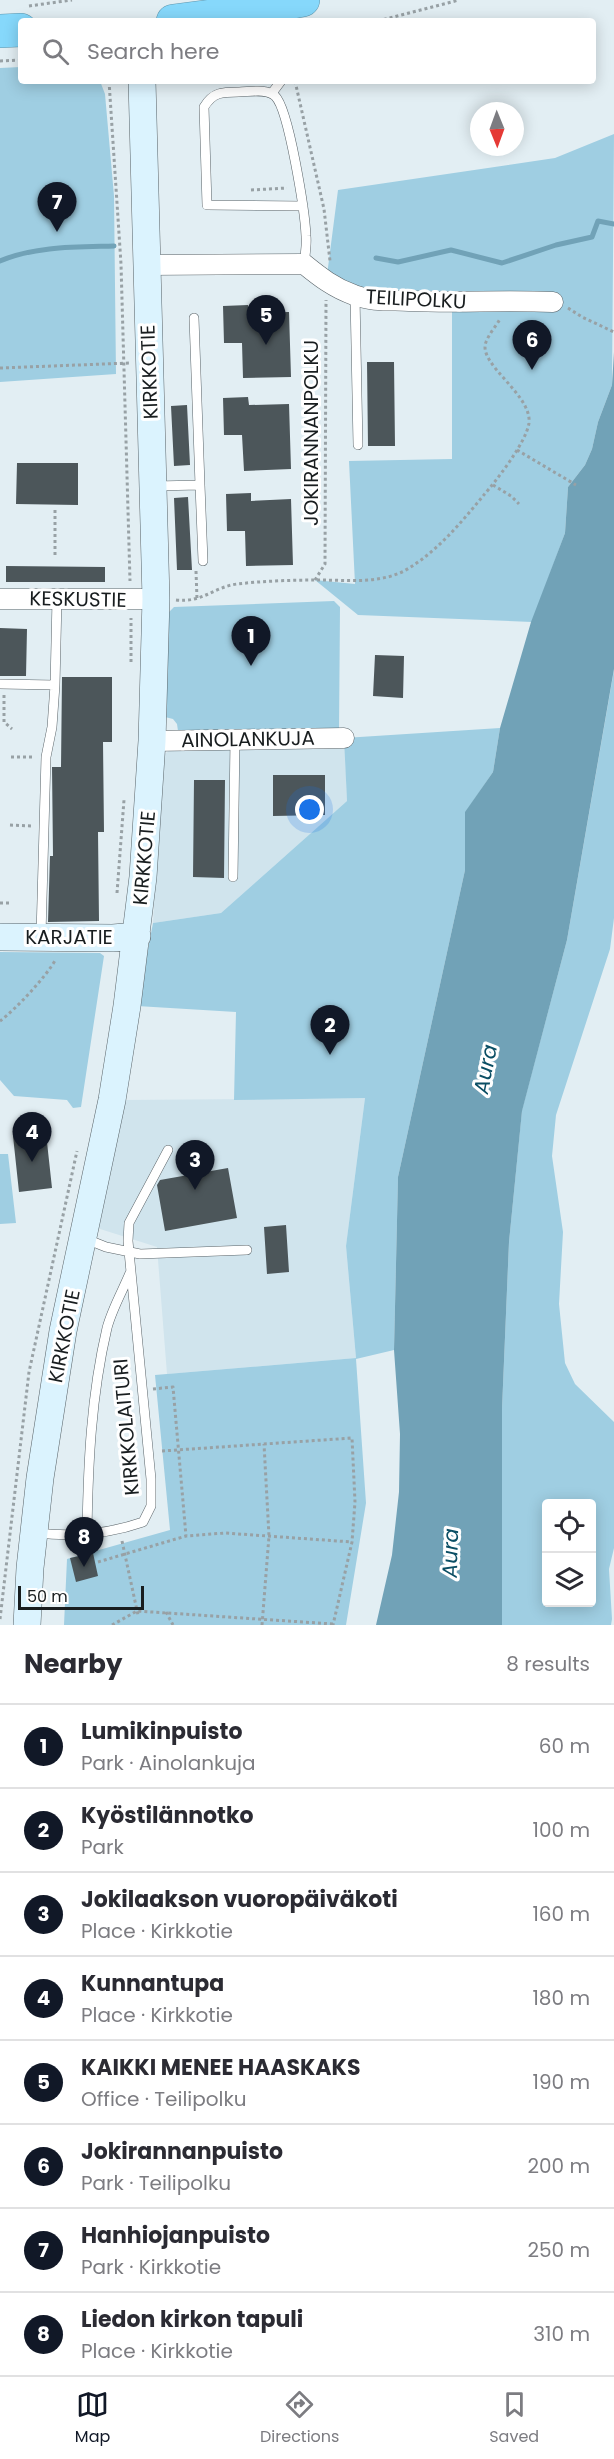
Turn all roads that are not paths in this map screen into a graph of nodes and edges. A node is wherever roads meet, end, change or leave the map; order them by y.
1 (303, 0) edge
2 (195, 18) edge
3 (18, 21) edge
4 (0, 31) edge
5 (141, 84) edge
6 (279, 84) edge
7 (272, 93) junction
8 (303, 206) junction
9 (304, 264) junction
10 (146, 265) junction
11 (355, 296) junction
12 (553, 302) road end
13 (194, 318) dead end
14 (358, 445) dead end
15 (200, 485) junction
16 (152, 486) junction
17 (203, 561) road end
18 (0, 598) edge
19 (57, 599) junction
20 (152, 600) junction
21 (2, 684) edge
22 (55, 685) junction
23 (344, 738) dead end
24 (235, 740) junction
25 (152, 741) junction
26 (233, 878) dead end
27 (137, 936) junction
28 (0, 937) edge
29 (49, 946) junction
30 (168, 1150) dead end
31 (84, 1238) junction
32 (247, 1250) dead end
33 (129, 1252) junction
34 (130, 1272) junction
35 (34, 1532) junction
36 (87, 1534) junction
37 (27, 1625) edge

1 - 2 highway
3 - 4 highway
5 - 10 street, KIRKKOTIE
6 - 7 lane
7 - 8 lane
7 - 8 lane
8 - 9 lane
9 - 10 street
9 - 11 street, TEILIPOLKU
10 - 16 street, KIRKKOTIE
11 - 12 street, TEILIPOLKU
11 - 14 lane
13 - 15 lane
15 - 16 lane
15 - 17 lane
16 - 20 street, KIRKKOTIE
18 - 19 street, KESKUSTIE
19 - 20 street, KESKUSTIE
19 - 22 lane
20 - 25 street, KIRKKOTIE
21 - 22 lane
22 - 29 lane
23 - 24 street, AINOLANKUJA
24 - 25 street, AINOLANKUJA
24 - 26 lane
25 - 27 street, KIRKKOTIE
27 - 29 street, KARJATIE
27 - 31 street, KIRKKOTIE
28 - 29 street, KARJATIE
30 - 33 lane, KIRKKOLAITURI
31 - 33 lane
31 - 35 street, KIRKKOTIE
32 - 33 lane
33 - 34 lane, KIRKKOLAITURI
34 - 36 lane
34 - 36 lane, KIRKKOLAITURI
35 - 36 lane, KIRKKOLAITURI
35 - 37 street, KIRKKOTIE

